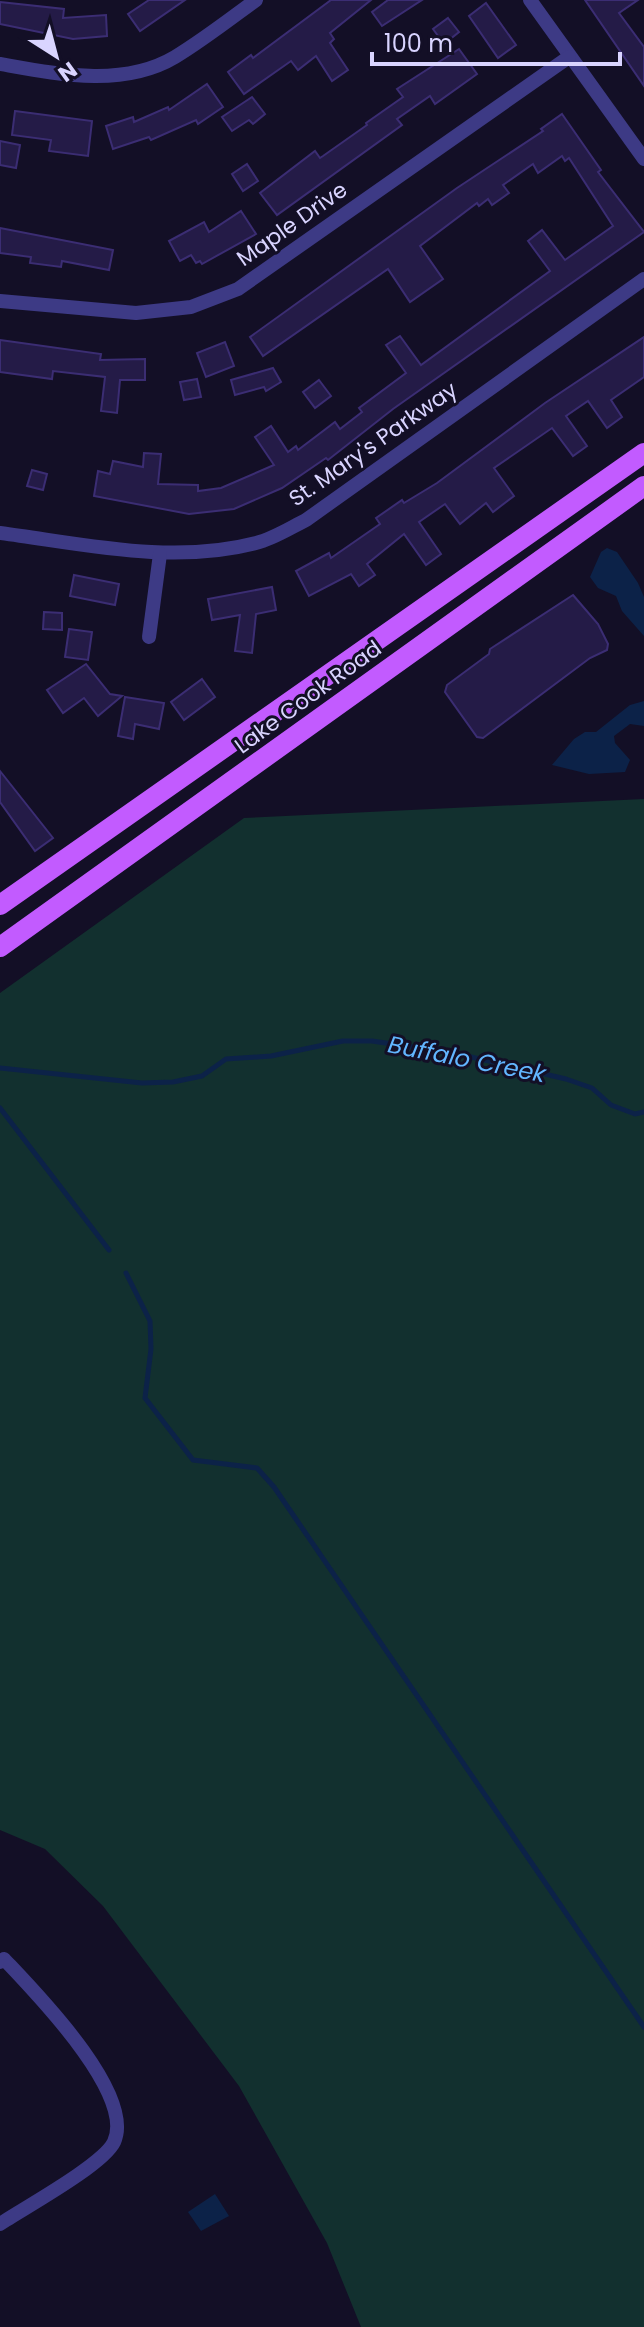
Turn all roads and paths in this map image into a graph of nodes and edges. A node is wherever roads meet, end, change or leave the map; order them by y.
1 (256, 0) edge
2 (530, 0) edge
3 (569, 57) junction
4 (0, 64) edge
5 (644, 159) edge
6 (644, 279) edge
7 (0, 301) edge
8 (644, 453) edge
9 (644, 486) edge
10 (0, 533) edge
11 (160, 554) junction
12 (149, 637) dead end
13 (0, 905) edge
14 (0, 947) edge
15 (1, 1958) edge
16 (0, 2224) edge

1 - 4 street
2 - 3 street
3 - 5 street
3 - 7 street, Maple Drive
6 - 11 street, St. Mary's Parkway
8 - 13 main road, Lake Cook Road
9 - 14 main road, Lake Cook Road
10 - 11 street, St. Mary's Parkway
11 - 12 street
15 - 16 street

